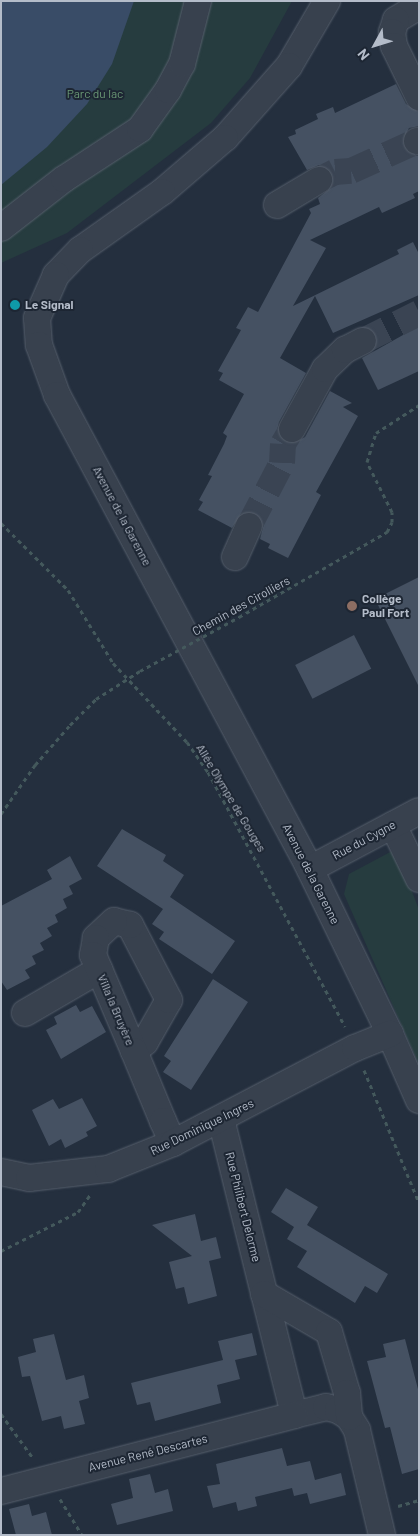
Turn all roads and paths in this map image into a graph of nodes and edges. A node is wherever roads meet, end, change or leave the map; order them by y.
1 (198, 1) edge
2 (327, 1) edge
3 (419, 6) edge
4 (419, 97) edge
5 (319, 180) tunnel mouth
6 (277, 205) dead end
7 (1, 228) edge
8 (364, 341) tunnel mouth
9 (419, 405) edge
10 (292, 429) tunnel mouth
11 (1, 523) edge
12 (249, 526) tunnel mouth
13 (235, 557) dead end
14 (126, 678) junction
15 (419, 811) edge
16 (1, 814) edge
17 (393, 825) junction
18 (310, 869) junction
19 (419, 878) edge
20 (99, 970) junction
21 (25, 1013) dead end
22 (348, 1034) dead end
23 (390, 1034) junction
24 (134, 1051) junction
25 (363, 1066) dead end
26 (419, 1100) edge
27 (221, 1119) junction
28 (173, 1143) junction
29 (108, 1170) junction
30 (1, 1172) edge
31 (419, 1203) edge
32 (1, 1251) edge
33 (264, 1294) junction
34 (294, 1415) junction
35 (349, 1417) junction
36 (1, 1491) edge
37 (382, 1535) edge

1 - 7 street
2 - 18 street, Avenue de la Garenne
3 - 4 street
5 - 6 street
8 - 10 street
9 - 14 path, Chemin des Cirolliers, bridge
11 - 14 path, Allée Olympe de Gouges
12 - 13 street
14 - 16 path, Chemin des Cirolliers
14 - 22 path, Allée Olympe de Gouges
15 - 17 street, Rue du Cygne
17 - 18 street, Rue du Cygne
17 - 19 street
18 - 23 street, Avenue de la Garenne
20 - 21 street, Villa la Bruyère
20 - 24 street, Villa la Bruyère
20 - 24 street, Villa la Bruyère
23 - 26 street, Avenue de la Garenne
23 - 27 street, Rue Dominique Ingres
24 - 28 street, Villa la Bruyère
25 - 31 path
27 - 28 street, Rue Dominique Ingres
27 - 33 street, Rue Philibert Delorme
28 - 29 street, Rue Dominique Ingres
29 - 30 street, Rue Dominique Ingres
29 - 32 path
33 - 34 street, Rue Philibert Delorme
33 - 35 street
34 - 35 street
34 - 36 street, Avenue René Descartes
35 - 37 street

